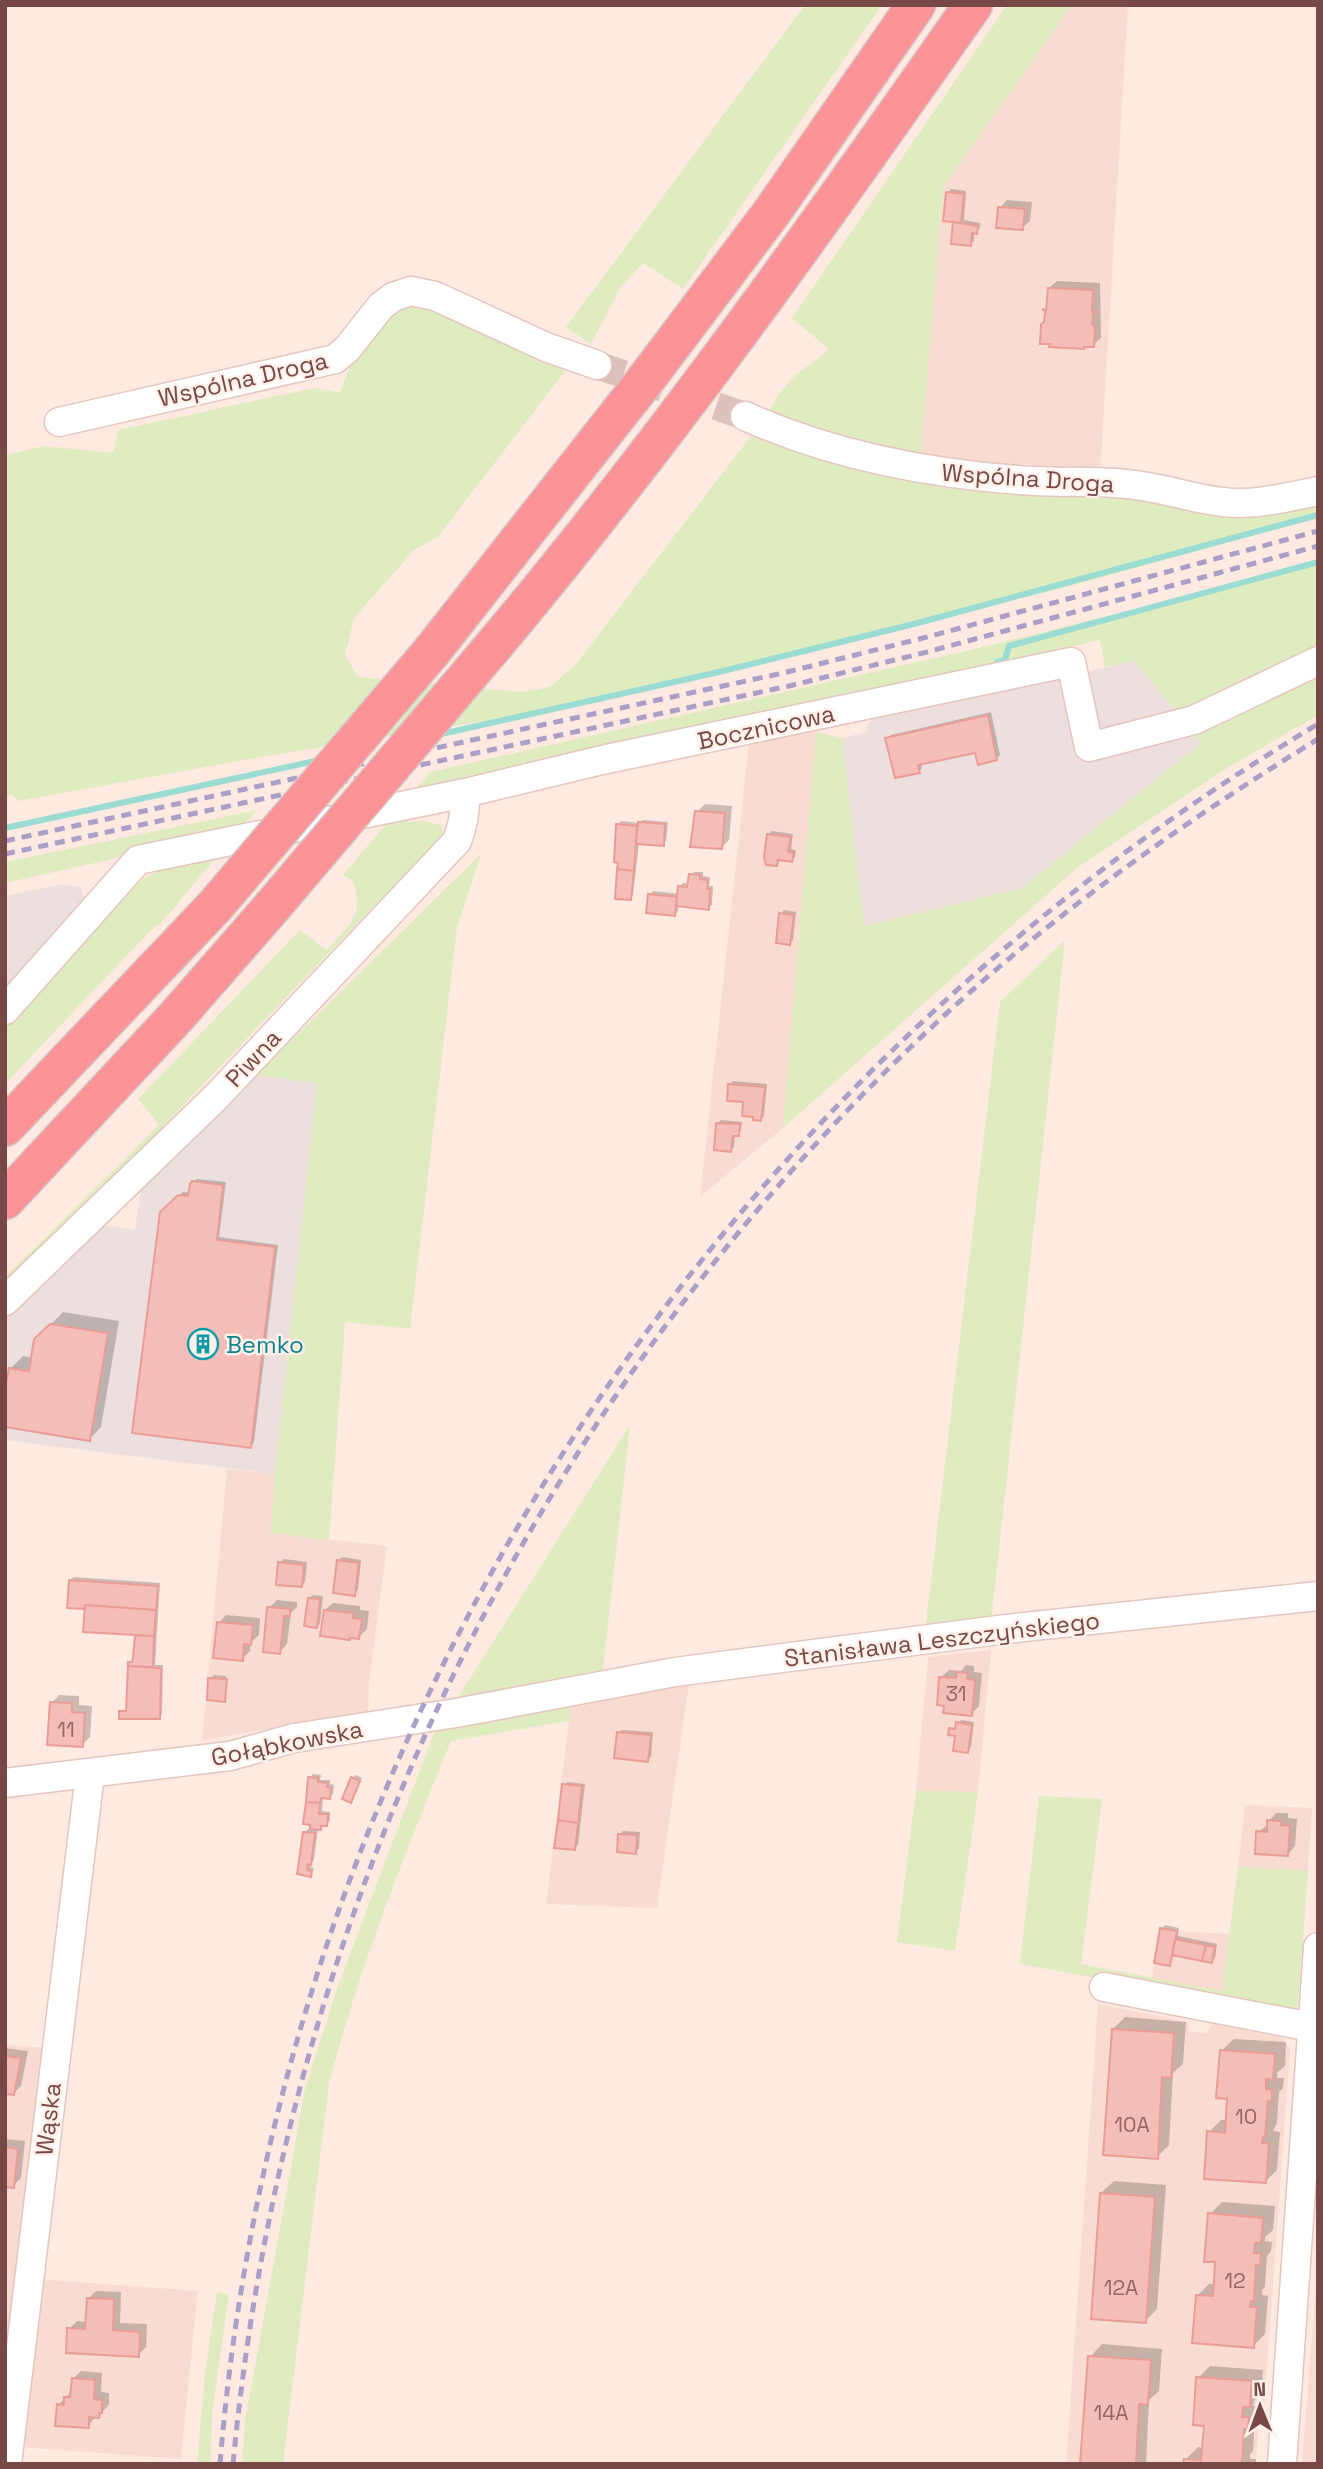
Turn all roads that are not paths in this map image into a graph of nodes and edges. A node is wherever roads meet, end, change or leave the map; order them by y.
1 (916, 5) edge
2 (973, 5) edge
3 (597, 365) tunnel mouth
4 (745, 416) tunnel mouth
5 (59, 422) dead end
6 (1318, 491) edge
7 (1318, 661) edge
8 (465, 793) junction
9 (5, 1010) edge
10 (5, 1128) edge
11 (5, 1200) edge
12 (5, 1301) edge
13 (1318, 1596) edge
14 (567, 1692) joint
15 (90, 1774) junction
16 (5, 1783) edge
17 (1318, 1947) edge
18 (1104, 1987) dead end
19 (1311, 2027) junction
20 (7, 2464) edge
21 (1282, 2464) edge

1 - 10 highway, bridge
2 - 11 highway, bridge
3 - 5 street, Wspólna Droga
4 - 6 street, Wspólna Droga
7 - 8 street, Bocznicowa
8 - 9 street, Bocznicowa
8 - 12 street, Piwna
13 - 14 street, Stanisława Leszczyńskiego
14 - 15 street, Gołąbkowska
15 - 16 street, Gołąbkowska
15 - 20 street, Wąska
17 - 19 street
18 - 19 street
19 - 21 street

